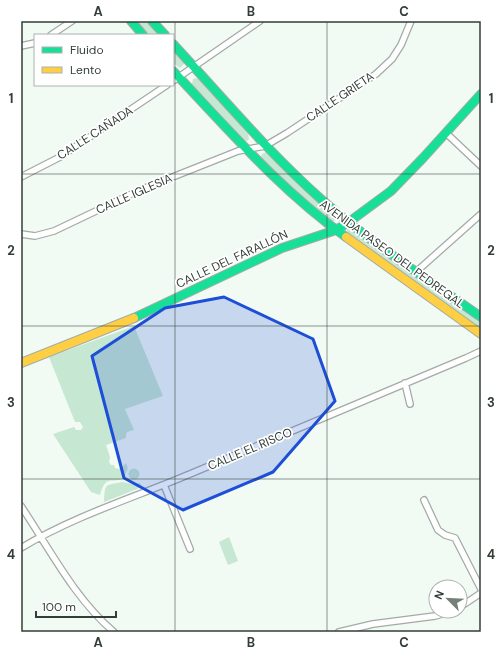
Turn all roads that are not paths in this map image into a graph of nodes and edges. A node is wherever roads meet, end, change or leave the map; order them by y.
1 (72, 21) edge
2 (131, 21) edge
3 (152, 21) edge
4 (260, 21) edge
5 (411, 21) edge
6 (52, 34) edge
7 (142, 34) edge
8 (164, 34) edge
9 (34, 42) edge
10 (174, 45) edge
11 (21, 46) edge
12 (193, 66) junction
13 (175, 76) edge
14 (166, 86) edge
15 (481, 95) edge
16 (446, 133) junction
17 (265, 146) junction
18 (248, 150) junction
19 (481, 166) edge
20 (21, 177) edge
21 (481, 214) edge
22 (350, 222) junction
23 (336, 230) junction
24 (21, 234) edge
25 (417, 272) junction
26 (481, 317) edge
27 (481, 334) edge
28 (481, 351) edge
29 (21, 363) edge
30 (405, 384) junction
31 (410, 404) dead end
32 (164, 485) junction
33 (424, 500) dead end
34 (21, 506) edge
35 (41, 536) junction
36 (21, 548) edge
37 (190, 549) dead end
38 (481, 589) edge
39 (481, 593) edge
40 (468, 602) edge
41 (428, 617) edge
42 (114, 632) edge
43 (339, 632) edge

1 - 6 street
2 - 7 main road
3 - 8 main road
4 - 12 street
5 - 17 street, CALLE GRIETA
9 - 11 street
10 - 12 main road, AVENIDA PASEO DEL PEDREGAL
12 - 13 street
12 - 17 main road, AVENIDA PASEO DEL PEDREGAL
13 - 18 main road, AVENIDA PASEO DEL PEDREGAL
14 - 20 street, CALLE CAÑADA
15 - 16 main road, CALLE DEL FARALLÓN
16 - 19 street
16 - 22 main road, CALLE DEL FARALLÓN
17 - 18 street, CALLE GRIETA
17 - 22 main road, AVENIDA PASEO DEL PEDREGAL
18 - 23 main road, AVENIDA PASEO DEL PEDREGAL
18 - 24 street, CALLE IGLESIA
21 - 25 street
22 - 23 main road, CALLE DEL FARALLÓN
22 - 25 main road, AVENIDA PASEO DEL PEDREGAL
23 - 27 main road, AVENIDA PASEO DEL PEDREGAL
23 - 29 main road, CALLE DEL FARALLÓN
25 - 26 main road, AVENIDA PASEO DEL PEDREGAL
28 - 30 street, CALLE EL RISCO
30 - 31 street
30 - 32 street, CALLE EL RISCO
32 - 35 street, CALLE EL RISCO
32 - 37 street
33 - 38 street
34 - 35 street
35 - 36 street, CALLE EL RISCO
35 - 42 street
39 - 40 street
41 - 43 street

